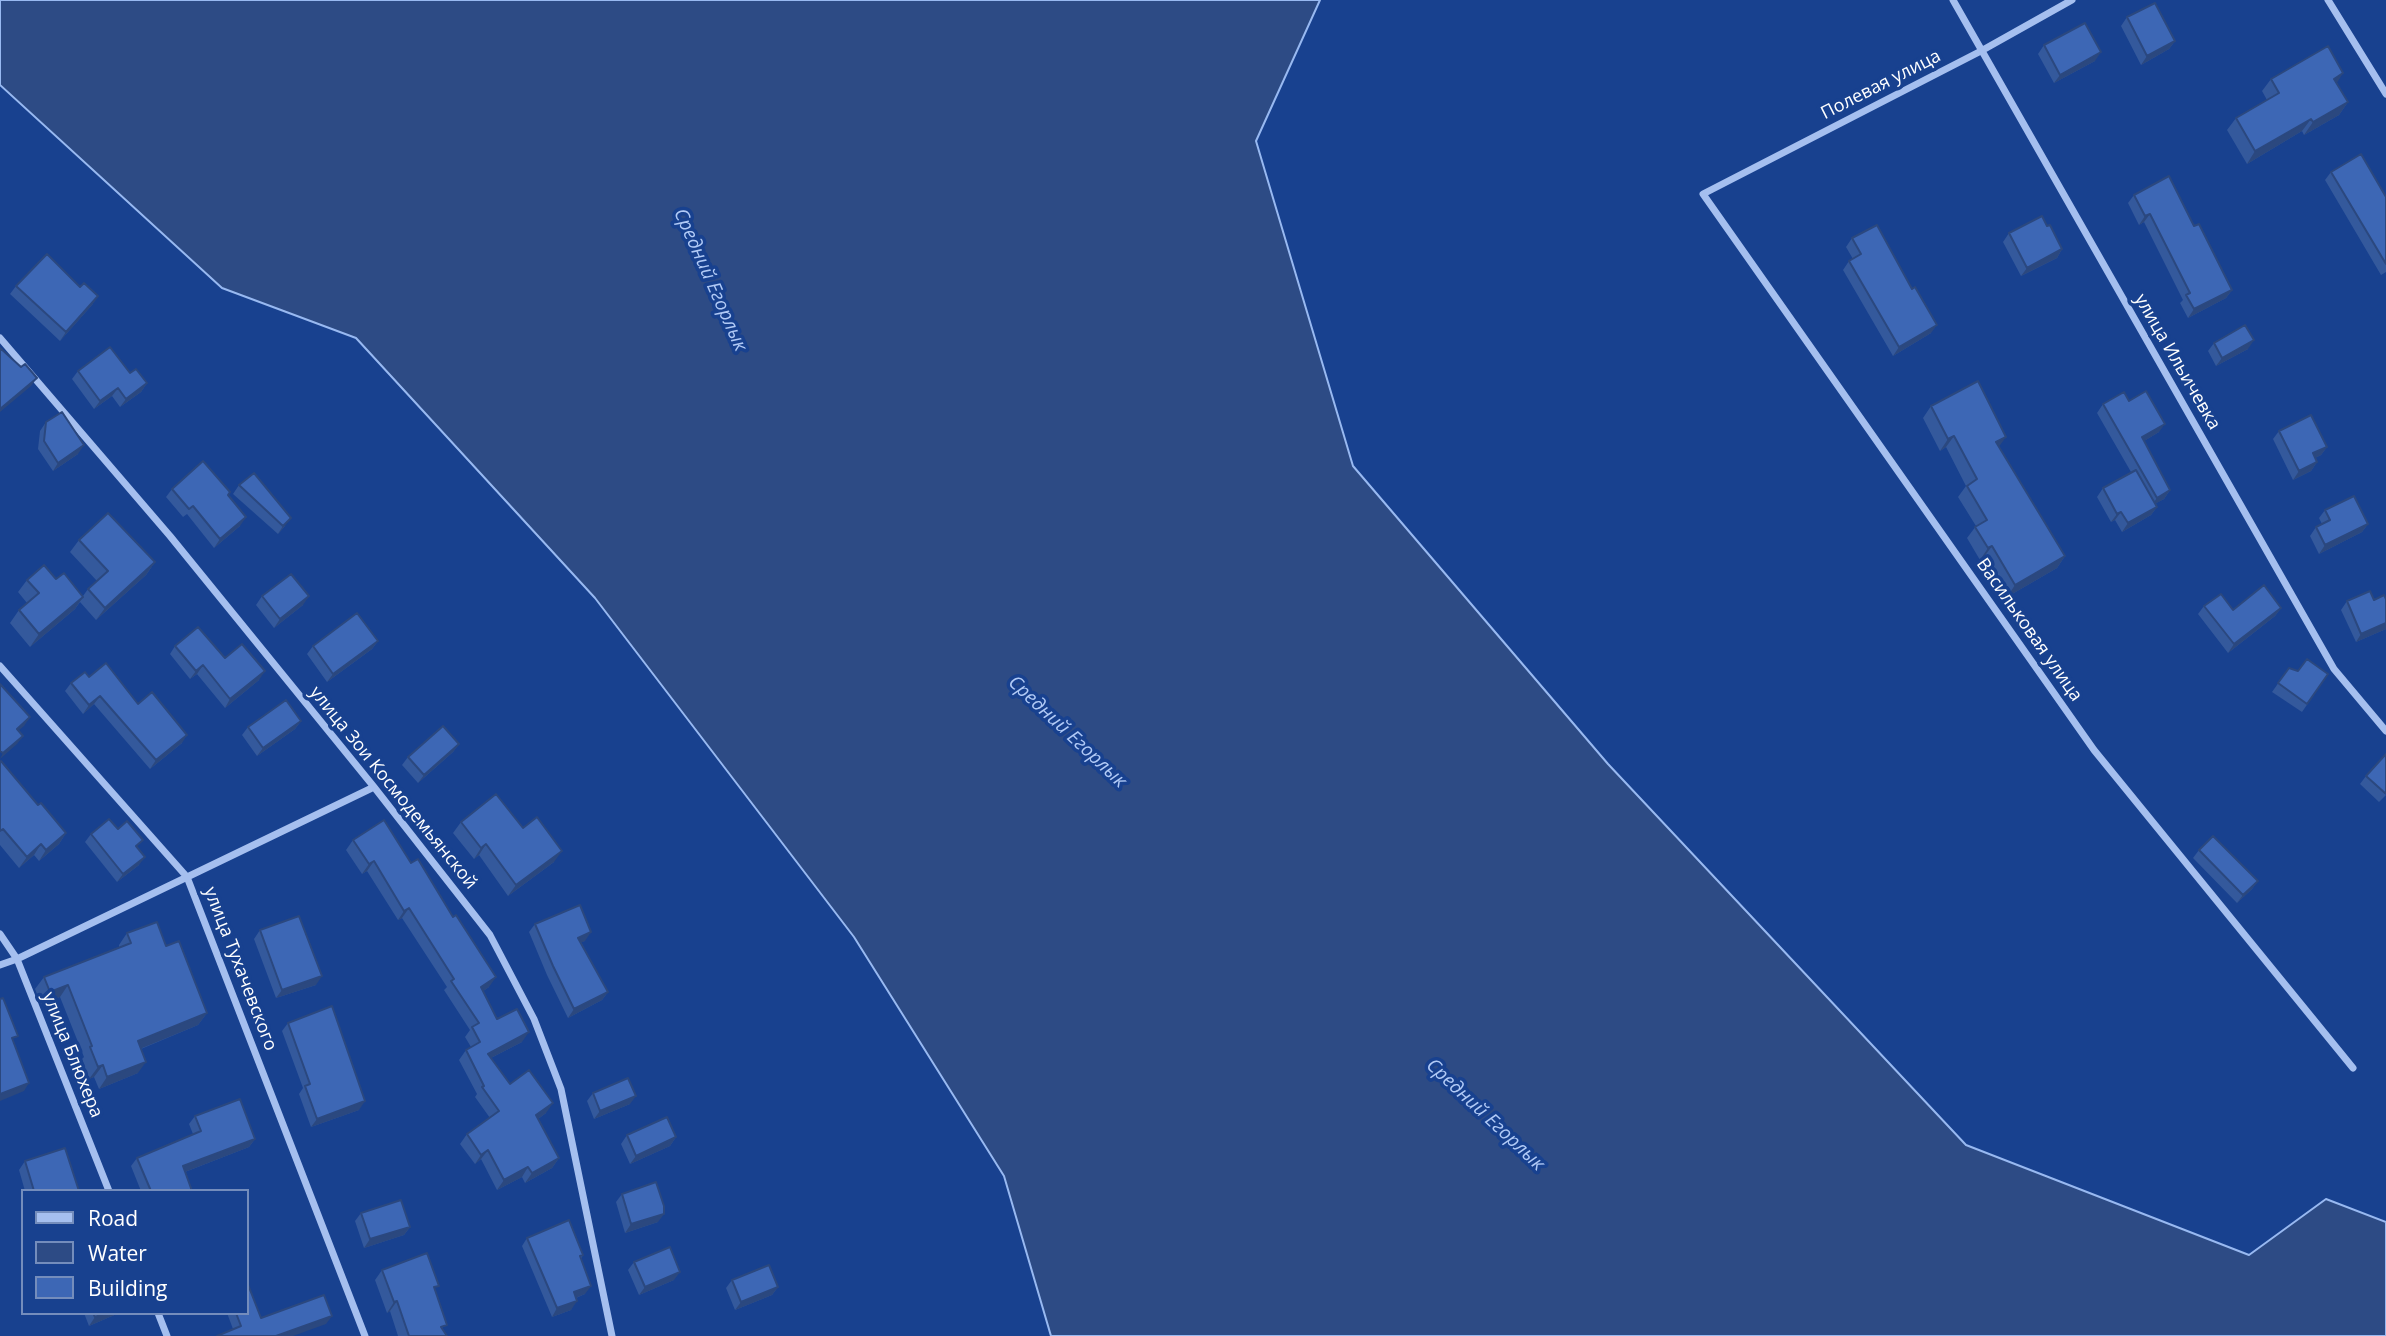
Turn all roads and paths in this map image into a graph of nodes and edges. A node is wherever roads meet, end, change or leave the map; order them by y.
1 (1953, 0) edge
2 (2072, 0) edge
3 (2328, 0) edge
4 (1981, 51) junction
5 (2386, 94) edge
6 (1703, 194) joint
7 (0, 338) edge
8 (0, 666) edge
9 (2386, 731) edge
10 (374, 787) junction
11 (187, 877) junction
12 (0, 934) edge
13 (17, 959) junction
14 (0, 965) edge
15 (2353, 1068) dead end
16 (108, 1189) edge
17 (159, 1315) edge
18 (167, 1336) edge
19 (365, 1336) edge
20 (612, 1336) edge

1 - 4 street, улица Ильичевка
2 - 4 street, Полевая улица
3 - 5 street
4 - 6 street, Полевая улица
4 - 9 street, улица Ильичевка
6 - 15 street, Васильковая улица
7 - 10 street, улица Зои Космодемьянской
8 - 11 street, улица Тухачевского
10 - 11 street
10 - 20 street, улица Зои Космодемьянской
11 - 13 street
11 - 19 street, улица Тухачевского
12 - 13 street, улица Блюхера
13 - 14 street
13 - 16 street, улица Блюхера
17 - 18 street

